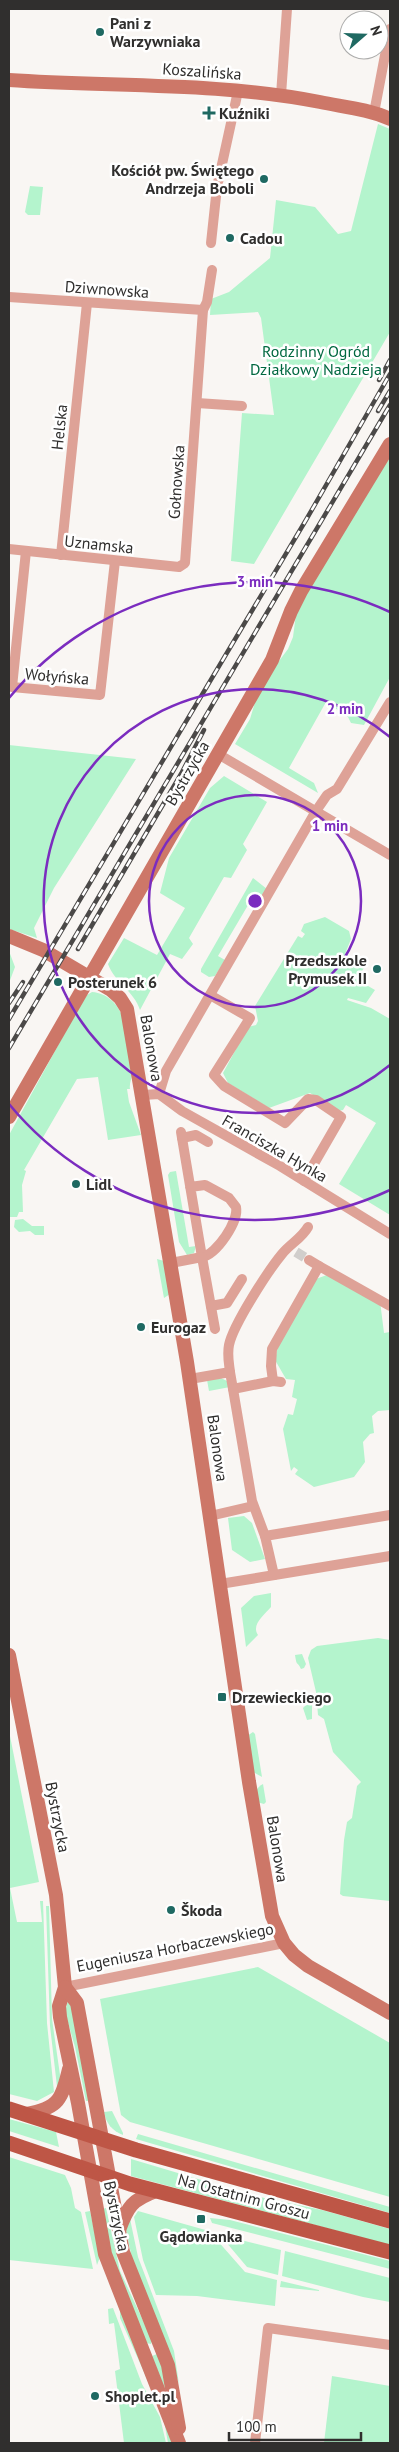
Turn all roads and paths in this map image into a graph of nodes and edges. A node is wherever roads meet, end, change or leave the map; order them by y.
1 (287, 9) edge
2 (390, 29) edge
3 (9, 80) edge
4 (238, 91) junction
5 (281, 95) junction
6 (374, 113) junction
7 (390, 119) edge
8 (211, 243) dead end
9 (212, 270) dead end
10 (9, 297) edge
11 (87, 303) junction
12 (203, 310) junction
13 (197, 403) junction
14 (242, 406) dead end
15 (390, 444) edge
16 (9, 549) edge
17 (26, 551) junction
18 (61, 555) junction
19 (115, 561) junction
20 (185, 563) joint
21 (10, 687) edge
22 (390, 702) edge
23 (218, 754) junction
24 (316, 811) junction
25 (390, 855) edge
26 (9, 936) edge
27 (88, 976) junction
28 (210, 995) junction
29 (159, 1094) junction
30 (143, 1095) junction
31 (9, 1117) edge
32 (208, 1142) dead end
33 (304, 1181) junction
34 (190, 1187) junction
35 (308, 1227) dead end
36 (390, 1234) edge
37 (202, 1257) junction
38 (309, 1260) tunnel mouth
39 (171, 1263) junction
40 (319, 1266) junction
41 (242, 1279) dead end
42 (211, 1306) junction
43 (390, 1306) edge
44 (215, 1329) dead end
45 (230, 1372) junction
46 (190, 1379) junction
47 (233, 1389) junction
48 (253, 1506) junction
49 (390, 1515) edge
50 (210, 1516) junction
51 (265, 1536) junction
52 (390, 1556) edge
53 (274, 1575) junction
54 (220, 1584) junction
55 (9, 1655) edge
56 (284, 1943) junction
57 (65, 1987) junction
58 (390, 2013) edge
59 (70, 2064) junction
60 (9, 2108) edge
61 (27, 2114) junction
62 (83, 2132) junction
63 (102, 2138) junction
64 (9, 2143) edge
65 (90, 2170) junction
66 (108, 2176) junction
67 (156, 2191) junction
68 (390, 2221) edge
69 (118, 2230) junction
70 (390, 2252) edge
71 (157, 2338) junction
72 (141, 2344) junction
73 (390, 2345) edge
74 (179, 2443) edge
75 (255, 2443) edge

1 - 5 street
2 - 6 street
3 - 4 street, Koszalińska
4 - 5 street, Koszalińska
4 - 8 street
5 - 6 street, Koszalińska
6 - 7 street, Koszalińska
9 - 12 street, Gołnowska
10 - 11 street, Dziwnowska
11 - 12 street, Dziwnowska
11 - 18 street, Helska
12 - 13 street, Gołnowska
13 - 14 street
13 - 20 street, Gołnowska
15 - 23 street, Bystrzycka
16 - 17 street, Uznamska
17 - 18 street, Uznamska
17 - 21 street, Wołyńska
18 - 19 street, Uznamska
19 - 20 street, Uznamska
19 - 21 street, Wołyńska
22 - 24 street
23 - 24 street
23 - 27 street, Bystrzycka
24 - 25 street
24 - 28 street
26 - 27 street, Balonowa
27 - 30 street, Balonowa
27 - 31 street, Bystrzycka
28 - 29 street
28 - 33 street
29 - 30 street
29 - 33 street, Franciszka Hynka
30 - 39 street, Balonowa
32 - 34 street
33 - 36 street, Franciszka Hynka
34 - 37 street
34 - 37 street
35 - 45 street
37 - 39 street
37 - 42 street
38 - 40 street
39 - 46 street, Balonowa
40 - 43 street
40 - 47 street
41 - 42 street
42 - 44 street
45 - 46 street
45 - 47 street
46 - 50 street, Balonowa
47 - 48 street
48 - 50 street
48 - 51 street
49 - 51 street
50 - 54 street, Balonowa
51 - 53 street
52 - 53 street
53 - 54 street
54 - 56 street, Balonowa
55 - 57 street, Bystrzycka
56 - 57 street, Eugeniusza Horbaczewskiego
56 - 58 street, Eugeniusza Horbaczewskiego
57 - 59 street, Bystrzycka
57 - 63 street, Bystrzycka
59 - 61 street
59 - 62 street, Bystrzycka
60 - 61 main road, Na Ostatnim Groszu
61 - 62 main road, Na Ostatnim Groszu
62 - 63 main road, Na Ostatnim Groszu
62 - 65 street, Bystrzycka
63 - 66 street, Bystrzycka
63 - 68 main road, Na Ostatnim Groszu
64 - 65 main road, Na Ostatnim Groszu
65 - 66 main road, Na Ostatnim Groszu
65 - 72 street, Bystrzycka
66 - 67 main road, Na Ostatnim Groszu
66 - 69 street, Bystrzycka
67 - 69 street
67 - 70 main road, Na Ostatnim Groszu
69 - 71 street, Bystrzycka
71 - 72 street
71 - 74 street, Bystrzycka
72 - 74 street, Bystrzycka
73 - 75 street

